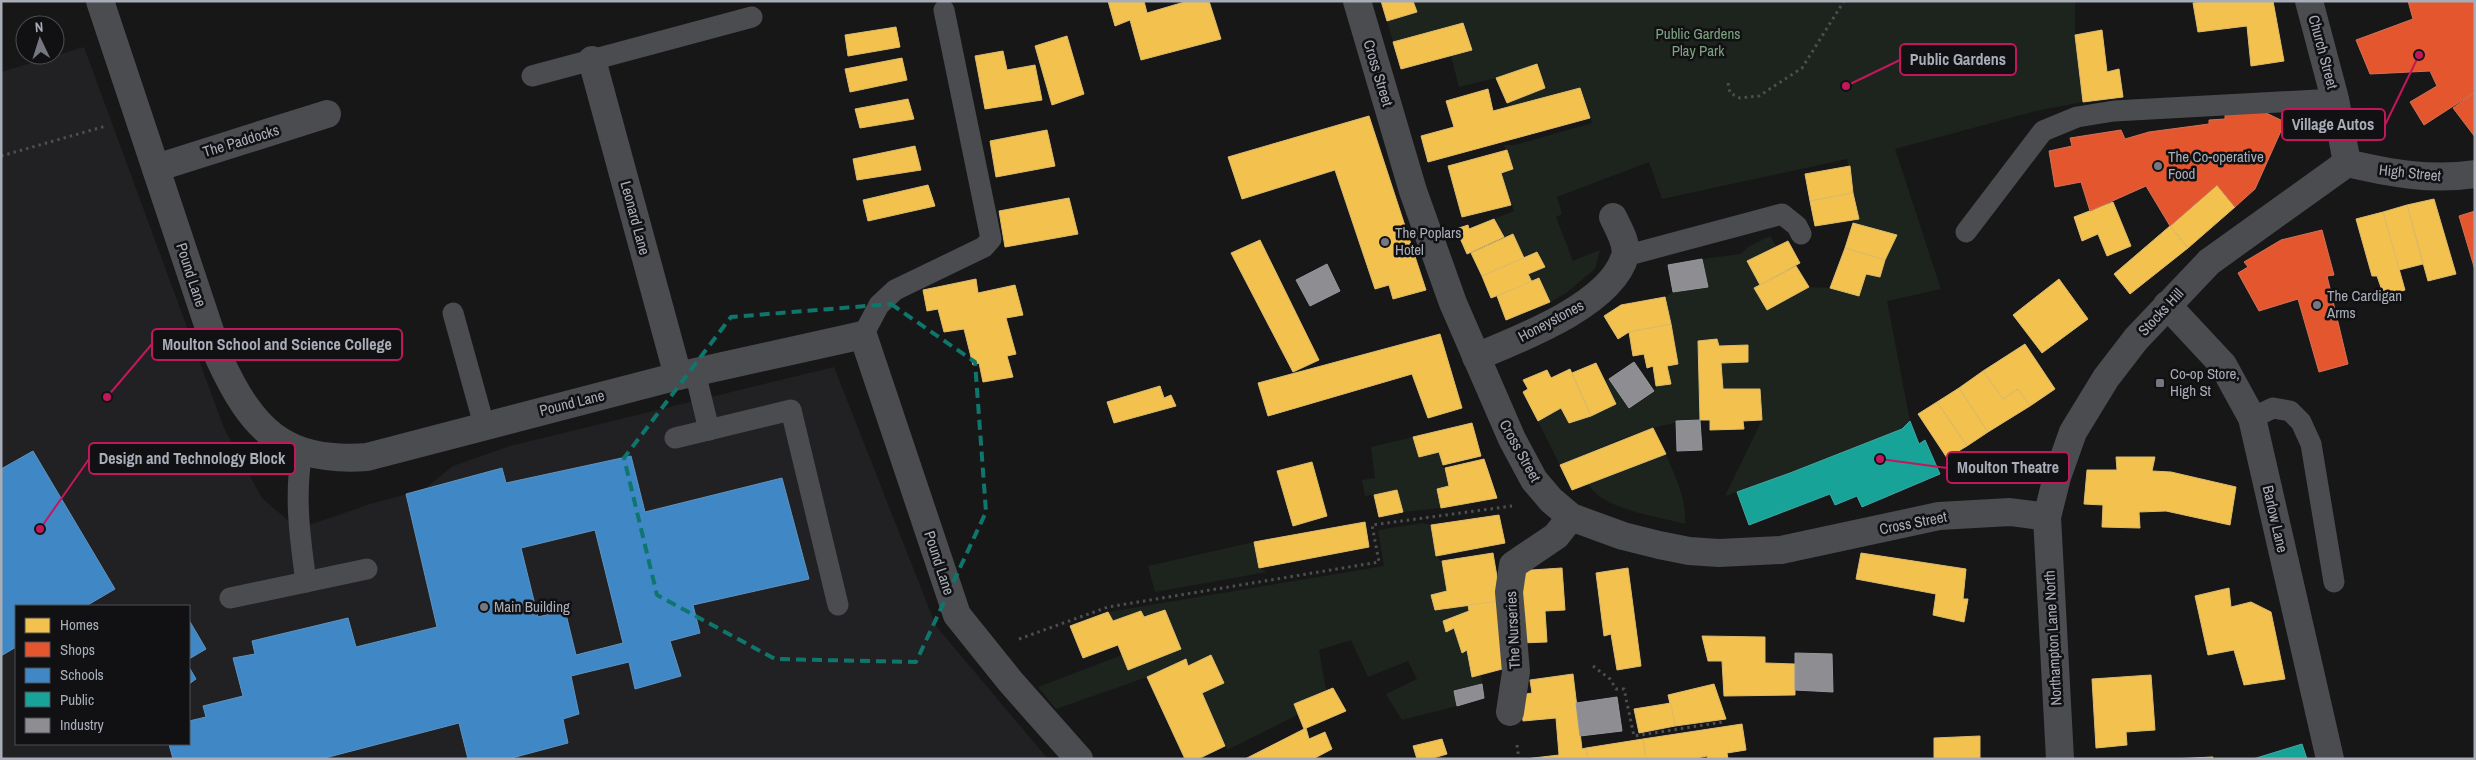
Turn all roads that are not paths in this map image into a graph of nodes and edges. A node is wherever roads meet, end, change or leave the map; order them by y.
1 (100, 1) edge
2 (1357, 1) edge
3 (2309, 1) edge
4 (944, 10) dead end
5 (752, 17) dead end
6 (592, 60) junction
7 (532, 76) dead end
8 (2335, 98) junction
9 (327, 114) dead end
10 (2347, 163) junction
11 (156, 168) junction
12 (2475, 174) edge
13 (1613, 216) dead end
14 (1966, 232) dead end
15 (1801, 234) dead end
16 (1625, 256) junction
17 (2167, 305) junction
18 (453, 313) dead end
19 (863, 335) junction
20 (1476, 357) junction
21 (686, 374) junction
22 (2252, 418) junction
23 (484, 425) junction
24 (709, 430) junction
25 (675, 438) dead end
26 (302, 452) junction
27 (1561, 508) junction
28 (2047, 517) junction
29 (367, 569) dead end
30 (306, 582) junction
31 (2334, 582) dead end
32 (230, 598) dead end
33 (838, 605) dead end
34 (1510, 712) dead end
35 (1080, 759) edge
36 (2060, 759) edge
37 (2330, 759) edge

1 - 11 street, Pound Lane
2 - 20 street, Cross Street
3 - 8 street, Church Street
4 - 19 lane
5 - 6 lane
6 - 7 lane
6 - 21 street, Leonard Lane
8 - 10 street, Church Street
8 - 14 lane
9 - 11 street, The Paddocks
10 - 12 street, High Street
10 - 17 street, Stocks Hill
11 - 26 street, Pound Lane
13 - 16 street
15 - 16 lane
16 - 20 street, Honeystones
17 - 22 street, Barlow Lane
17 - 28 street, Stocks Hill
18 - 23 lane
19 - 21 street, Pound Lane
19 - 35 street, Pound Lane
20 - 27 street, Cross Street
21 - 23 street, Pound Lane
21 - 24 lane
22 - 31 lane
22 - 37 street, Barlow Lane
23 - 26 street, Pound Lane
24 - 25 lane
24 - 33 lane
26 - 30 lane
27 - 28 street, Cross Street
27 - 34 street, The Nurseries
28 - 36 street, Northampton Lane North
29 - 30 lane
30 - 32 lane

